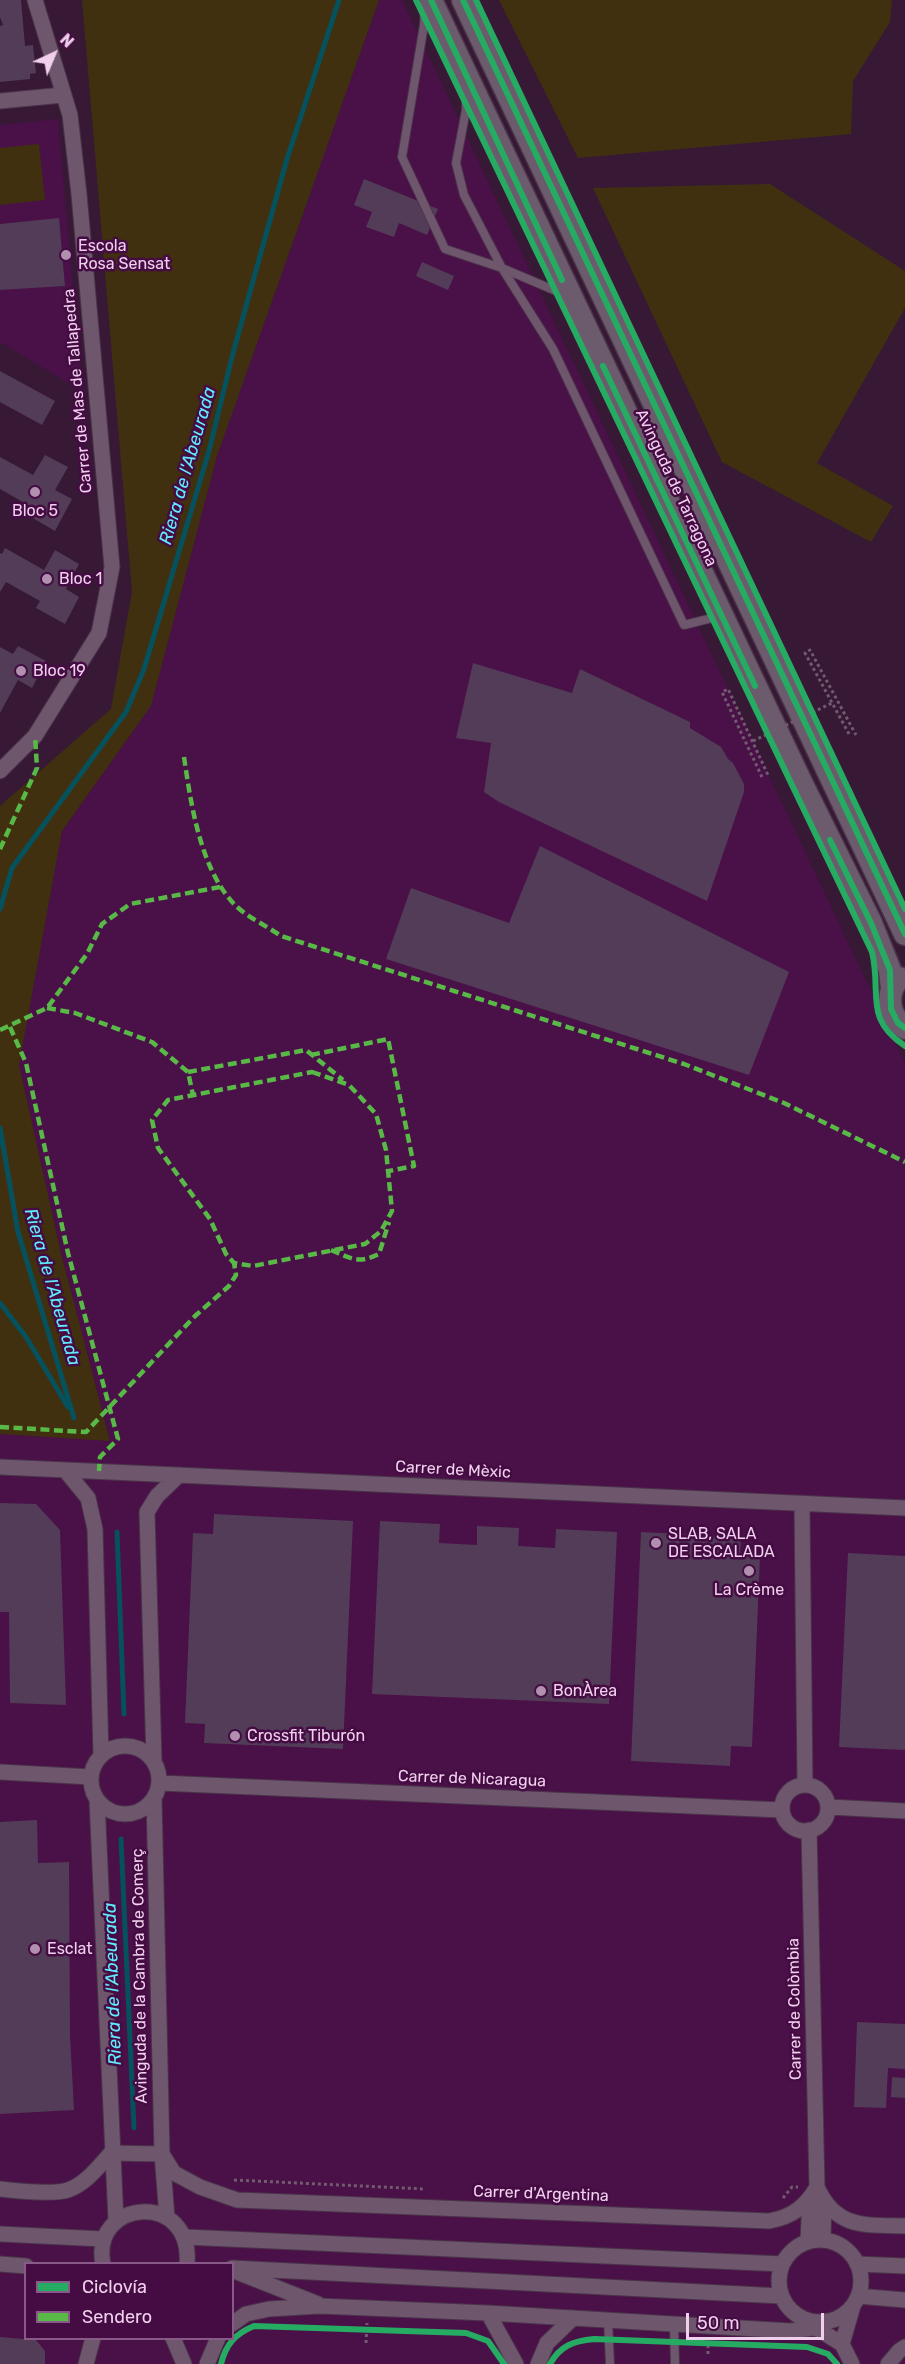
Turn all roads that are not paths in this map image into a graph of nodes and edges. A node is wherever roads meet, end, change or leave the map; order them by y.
1 (36, 0) edge
2 (426, 0) edge
3 (431, 0) edge
4 (463, 0) edge
5 (466, 75) junction
6 (63, 95) junction
7 (0, 101) edge
8 (502, 268) junction
9 (567, 290) junction
10 (722, 615) junction
11 (0, 771) edge
12 (905, 934) edge
13 (898, 981) edge
14 (905, 1028) edge
15 (0, 1467) edge
16 (65, 1470) junction
17 (178, 1475) junction
18 (802, 1504) junction
19 (905, 1508) edge
20 (101, 1755) junction
21 (154, 1761) junction
22 (0, 1772) edge
23 (91, 1777) junction
24 (160, 1783) junction
25 (805, 1784) junction
26 (154, 1798) junction
27 (97, 1800) junction
28 (829, 1807) junction
29 (782, 1810) junction
30 (905, 1811) edge
31 (809, 1830) junction
32 (111, 2153) junction
33 (162, 2154) junction
34 (0, 2190) edge
35 (817, 2196) junction
36 (167, 2217) junction
37 (116, 2221) junction
38 (905, 2226) edge
39 (0, 2234) edge
40 (185, 2237) junction
41 (104, 2239) junction
42 (816, 2240) junction
43 (103, 2262) edge
44 (187, 2262) edge
45 (0, 2264) edge
46 (782, 2264) junction
47 (857, 2264) junction
48 (24, 2266) edge
49 (905, 2266) edge
50 (234, 2269) edge
51 (234, 2270) edge
52 (781, 2296) junction
53 (905, 2300) edge
54 (855, 2301) junction
55 (324, 2306) junction
56 (488, 2313) junction
57 (573, 2318) junction
58 (608, 2320) junction
59 (234, 2323) edge
60 (674, 2324) junction
61 (820, 2325) junction
62 (92, 2340) edge
63 (174, 2340) edge
64 (217, 2340) edge
65 (842, 2344) junction
66 (905, 2347) edge
67 (86, 2364) edge
68 (184, 2364) edge
69 (207, 2364) edge
70 (516, 2364) edge
71 (538, 2364) edge
72 (610, 2364) edge
73 (675, 2364) edge
74 (852, 2364) edge
75 (888, 2364) edge

1 - 6 street, Carrer de Mas de Tallapedra
2 - 8 lane
3 - 5 main road, Avinguda de Tarragona
4 - 12 main road, Avinguda de Tarragona
5 - 8 lane
5 - 9 main road, Avinguda de Tarragona
6 - 7 street
6 - 11 street, Carrer de Mas de Tallapedra
8 - 9 lane
8 - 10 lane
9 - 10 main road, Avinguda de Tarragona
10 - 13 main road, Avinguda de Tarragona
13 - 14 main road, Avinguda de Tarragona
15 - 16 street, Carrer de Mèxic
16 - 17 street, Carrer de Mèxic
16 - 20 street
17 - 18 street, Carrer de Mèxic
17 - 21 street
18 - 19 street, Carrer de Mèxic
18 - 25 street
20 - 21 street
20 - 23 street
21 - 24 street
22 - 23 street
23 - 27 street
24 - 26 street
24 - 29 street, Carrer de Nicaragua
25 - 28 street
25 - 29 street
26 - 27 street
26 - 33 street, Avinguda de la Cambra de Comerç
27 - 32 street, Avinguda de la Cambra de Comerç
28 - 30 street
28 - 31 street
29 - 31 street
31 - 35 street, Carrer de Colòmbia
32 - 33 street
32 - 34 street
32 - 37 street, Avinguda de la Cambra de Comerç
33 - 35 street, Carrer d'Argentina
33 - 36 street, Avinguda de la Cambra de Comerç
35 - 38 street
35 - 42 street, Carrer de Colòmbia
36 - 37 street
36 - 40 street
37 - 41 street
39 - 41 street
40 - 44 street
40 - 46 street
41 - 43 street
42 - 46 street
42 - 47 street
45 - 48 street
46 - 52 street
47 - 49 street
47 - 54 street
50 - 52 street
51 - 55 street
52 - 61 street
53 - 54 street
54 - 61 street
54 - 65 street
55 - 56 street
55 - 59 street
56 - 57 street
56 - 70 street
57 - 58 street
57 - 71 street
58 - 60 street
58 - 72 lane
60 - 61 street
60 - 73 lane
61 - 65 street
62 - 67 street
63 - 68 street
64 - 69 street
65 - 74 street
66 - 75 street

